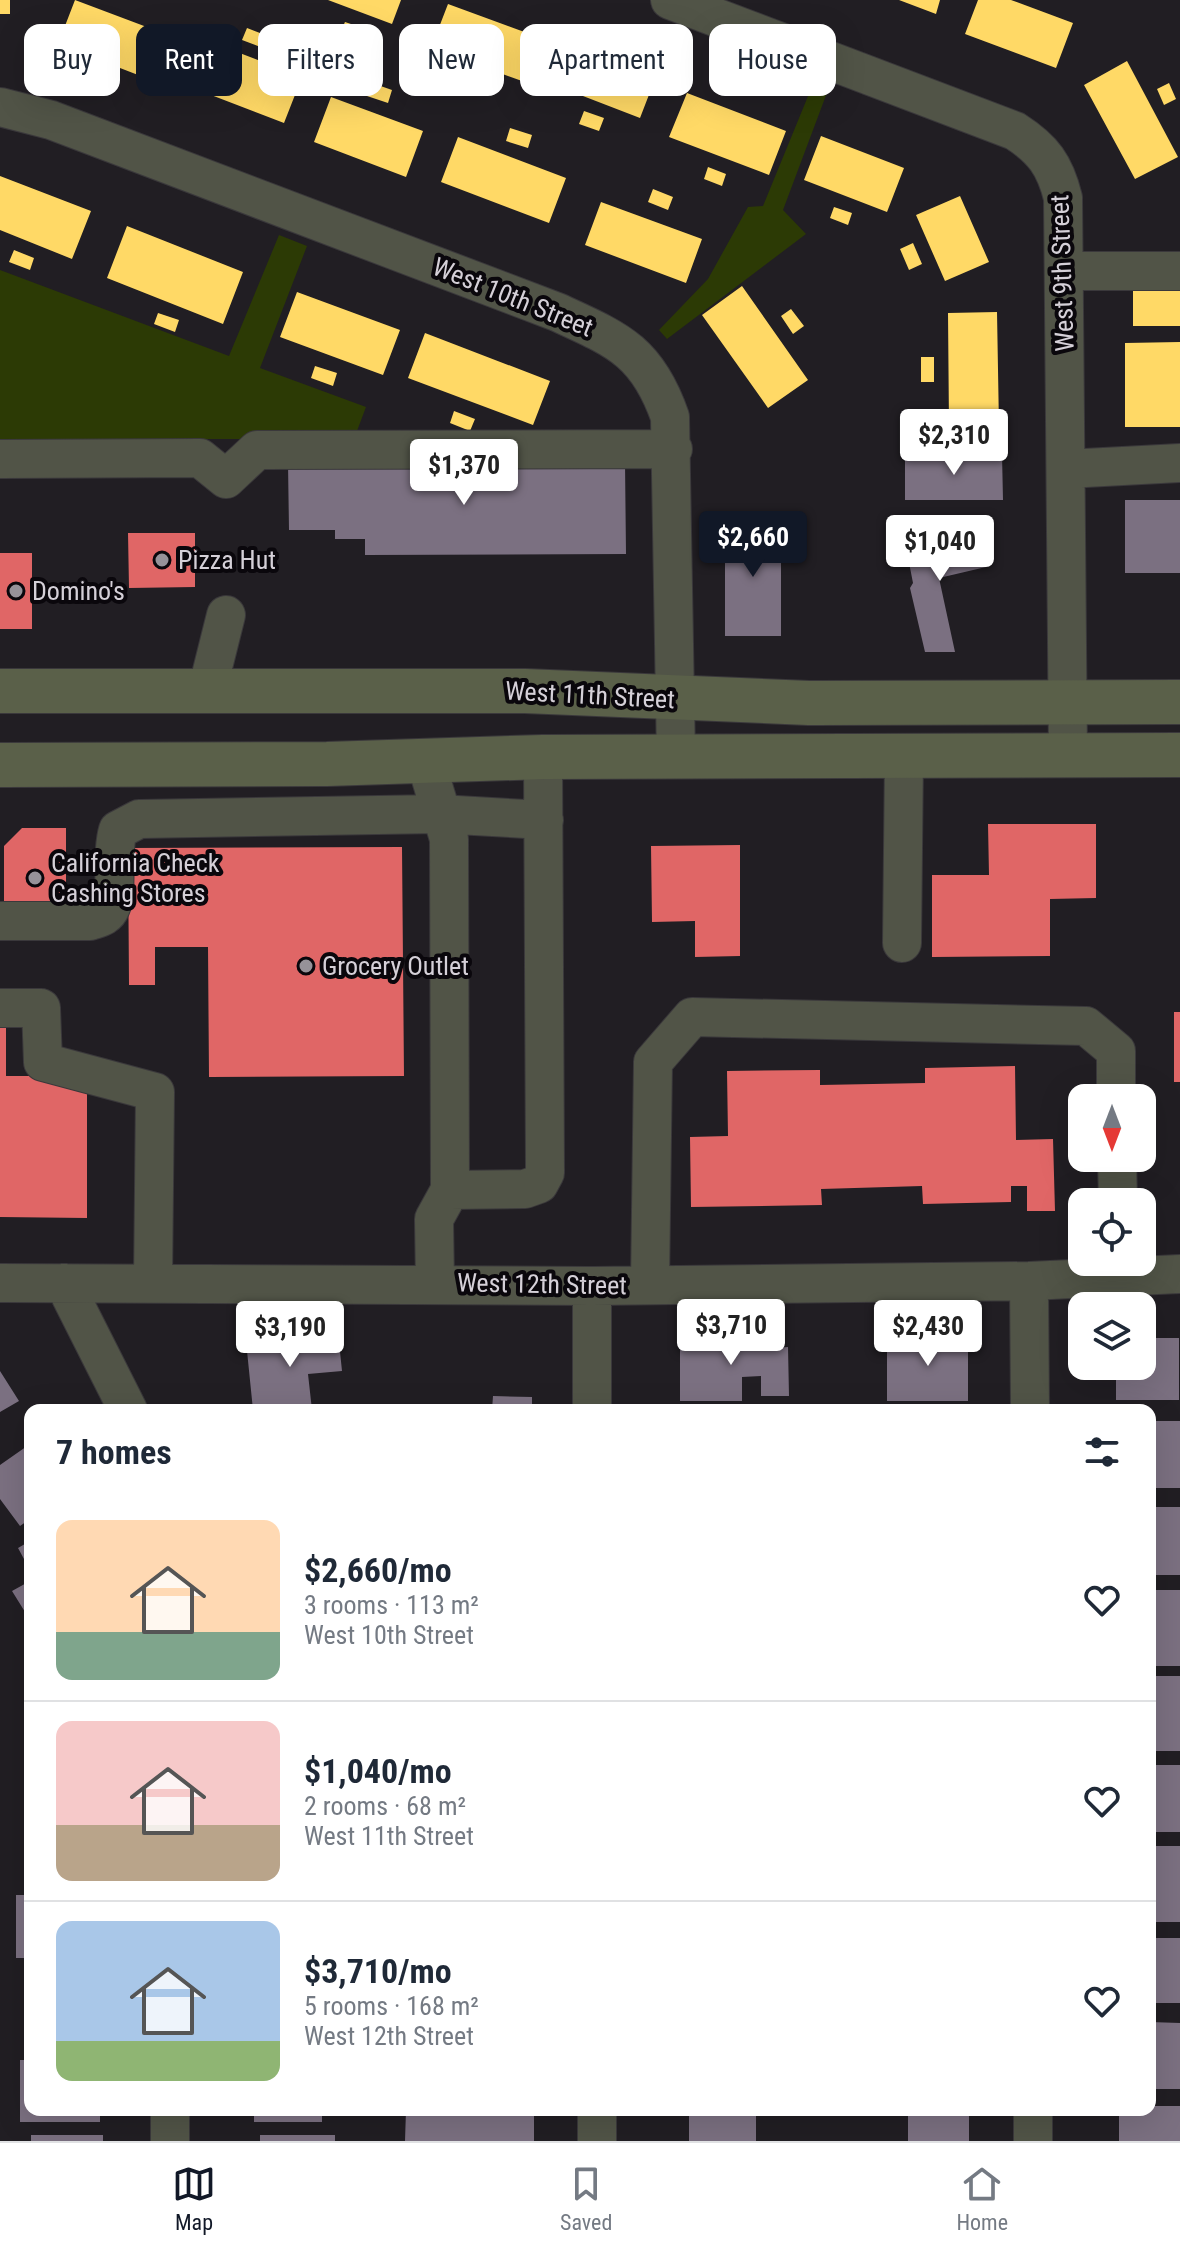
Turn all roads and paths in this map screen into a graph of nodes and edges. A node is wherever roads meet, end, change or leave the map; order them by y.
1 (670, 0) edge
2 (0, 107) edge
3 (1064, 271) junction
4 (1180, 271) edge
5 (673, 449) junction
6 (0, 459) edge
7 (1180, 463) edge
8 (1066, 469) junction
9 (226, 615) dead end
10 (0, 691) edge
11 (207, 691) junction
12 (675, 699) junction
13 (1180, 702) edge
14 (1068, 704) junction
15 (1068, 755) junction
16 (1180, 755) edge
17 (904, 756) junction
18 (543, 757) junction
19 (676, 757) junction
20 (425, 759) junction
21 (0, 765) edge
22 (439, 814) junction
23 (544, 820) junction
24 (0, 921) edge
25 (902, 943) dead end
26 (0, 1008) edge
27 (1116, 1084) edge
28 (450, 1190) junction
29 (1156, 1272) edge
30 (1180, 1274) edge
31 (1069, 1276) edge
32 (1029, 1281) junction
33 (0, 1283) edge
34 (64, 1283) junction
35 (153, 1283) junction
36 (435, 1283) junction
37 (650, 1285) junction
38 (592, 1286) junction
39 (125, 1404) edge
40 (592, 1404) edge
41 (1030, 1404) edge
42 (170, 2116) edge
43 (597, 2116) edge
44 (1033, 2116) edge
45 (170, 2141) edge
46 (597, 2141) edge
47 (1033, 2141) edge

1 - 3 street, West 9th Street
2 - 5 street, West 10th Street
3 - 4 street
3 - 8 street, West 9th Street
5 - 6 street
5 - 12 street, West 10th Street
7 - 8 street
8 - 14 street, West 9th Street
9 - 11 street
10 - 11 main road, West 11th Street
11 - 12 main road, West 11th Street
12 - 14 main road, West 11th Street
12 - 19 street, West 10th Street
13 - 14 main road, West 11th Street
14 - 15 street, West 9th Street
15 - 16 main road
15 - 17 main road
17 - 19 main road
17 - 25 street
18 - 19 main road
18 - 20 main road
18 - 23 street
20 - 21 main road
20 - 22 street
22 - 23 street
22 - 24 street
22 - 28 street
23 - 28 street
26 - 35 street
27 - 37 street
28 - 36 street
29 - 30 street, West 12th Street
31 - 32 street, West 12th Street
32 - 37 street, West 12th Street
32 - 41 street
33 - 34 street, West 12th Street
34 - 35 street, West 12th Street
34 - 39 street
35 - 36 street, West 12th Street
36 - 38 street, West 12th Street
37 - 38 street, West 12th Street
38 - 40 street
42 - 45 street
43 - 46 street
44 - 47 street

